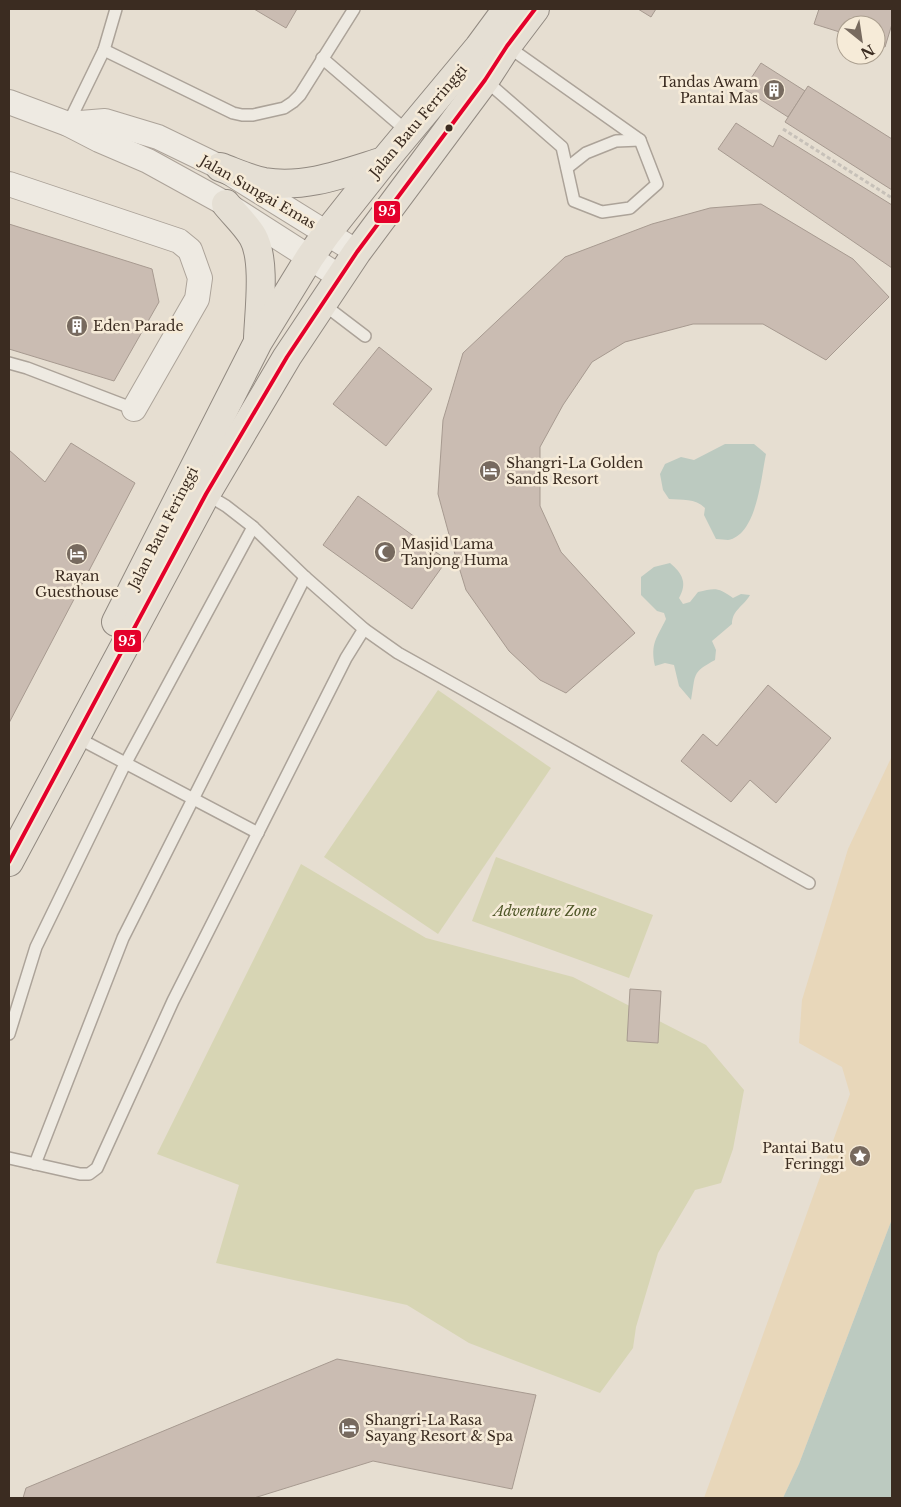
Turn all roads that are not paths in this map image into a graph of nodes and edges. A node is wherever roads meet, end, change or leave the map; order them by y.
1 (116, 9) edge
2 (354, 9) edge
3 (507, 9) edge
4 (535, 9) edge
5 (507, 46) junction
6 (480, 47) junction
7 (104, 50) junction
8 (322, 58) junction
9 (486, 80) junction
10 (9, 102) edge
11 (68, 124) junction
12 (408, 132) junction
13 (640, 140) junction
14 (384, 161) junction
15 (220, 167) junction
16 (567, 168) junction
17 (9, 184) edge
18 (226, 204) junction
19 (327, 232) junction
20 (357, 252) junction
21 (310, 257) junction
22 (340, 277) junction
23 (323, 304) junction
24 (365, 336) dead end
25 (258, 342) junction
26 (9, 363) edge
27 (134, 410) joint
28 (206, 494) junction
29 (254, 526) junction
30 (305, 577) junction
31 (364, 629) junction
32 (75, 736) junction
33 (126, 762) junction
34 (194, 798) junction
35 (9, 830) edge
36 (258, 832) junction
37 (9, 862) edge
38 (809, 883) dead end
39 (9, 1034) edge
40 (9, 1158) edge
41 (35, 1164) junction

1 - 7 lane
2 - 8 lane
3 - 6 main road, Jalan Batu Ferringgi
4 - 5 main road, Jalan Batu Ferringgi
5 - 6 lane
5 - 9 main road, Jalan Batu Ferringgi
5 - 13 lane
6 - 9 lane
6 - 12 main road, Jalan Batu Ferringgi
7 - 8 lane
7 - 11 lane
8 - 12 lane
9 - 16 lane
9 - 20 main road, Jalan Batu Ferringgi
10 - 11 street, Jalan Sungai Emas
11 - 15 street, Jalan Sungai Emas
11 - 18 street, Jalan Sungai Emas
12 - 14 main road, Jalan Batu Ferringgi
13 - 16 lane
13 - 16 lane
14 - 15 main road
14 - 19 main road, Jalan Batu Ferringgi
15 - 19 street, Jalan Sungai Emas
17 - 27 street
18 - 21 street, Jalan Sungai Emas
18 - 25 main road
19 - 20 street, Jalan Sungai Emas
19 - 21 main road, Jalan Batu Feringgi
20 - 22 main road, Jalan Batu Feringgi
21 - 22 street, Jalan Sungai Emas
21 - 25 main road, Jalan Batu Feringgi
22 - 23 main road, Jalan Batu Feringgi
23 - 24 lane
23 - 28 main road, Jalan Batu Feringgi
25 - 35 main road, Jalan Batu Feringgi
26 - 27 lane
28 - 29 lane
28 - 32 main road, Jalan Batu Feringgi
29 - 30 lane
29 - 33 lane
30 - 31 lane
30 - 34 lane
31 - 36 lane
31 - 38 lane
32 - 33 lane
32 - 37 main road, Jalan Batu Feringgi
33 - 34 lane
33 - 39 lane
34 - 36 lane
34 - 41 lane
36 - 41 lane
40 - 41 lane

